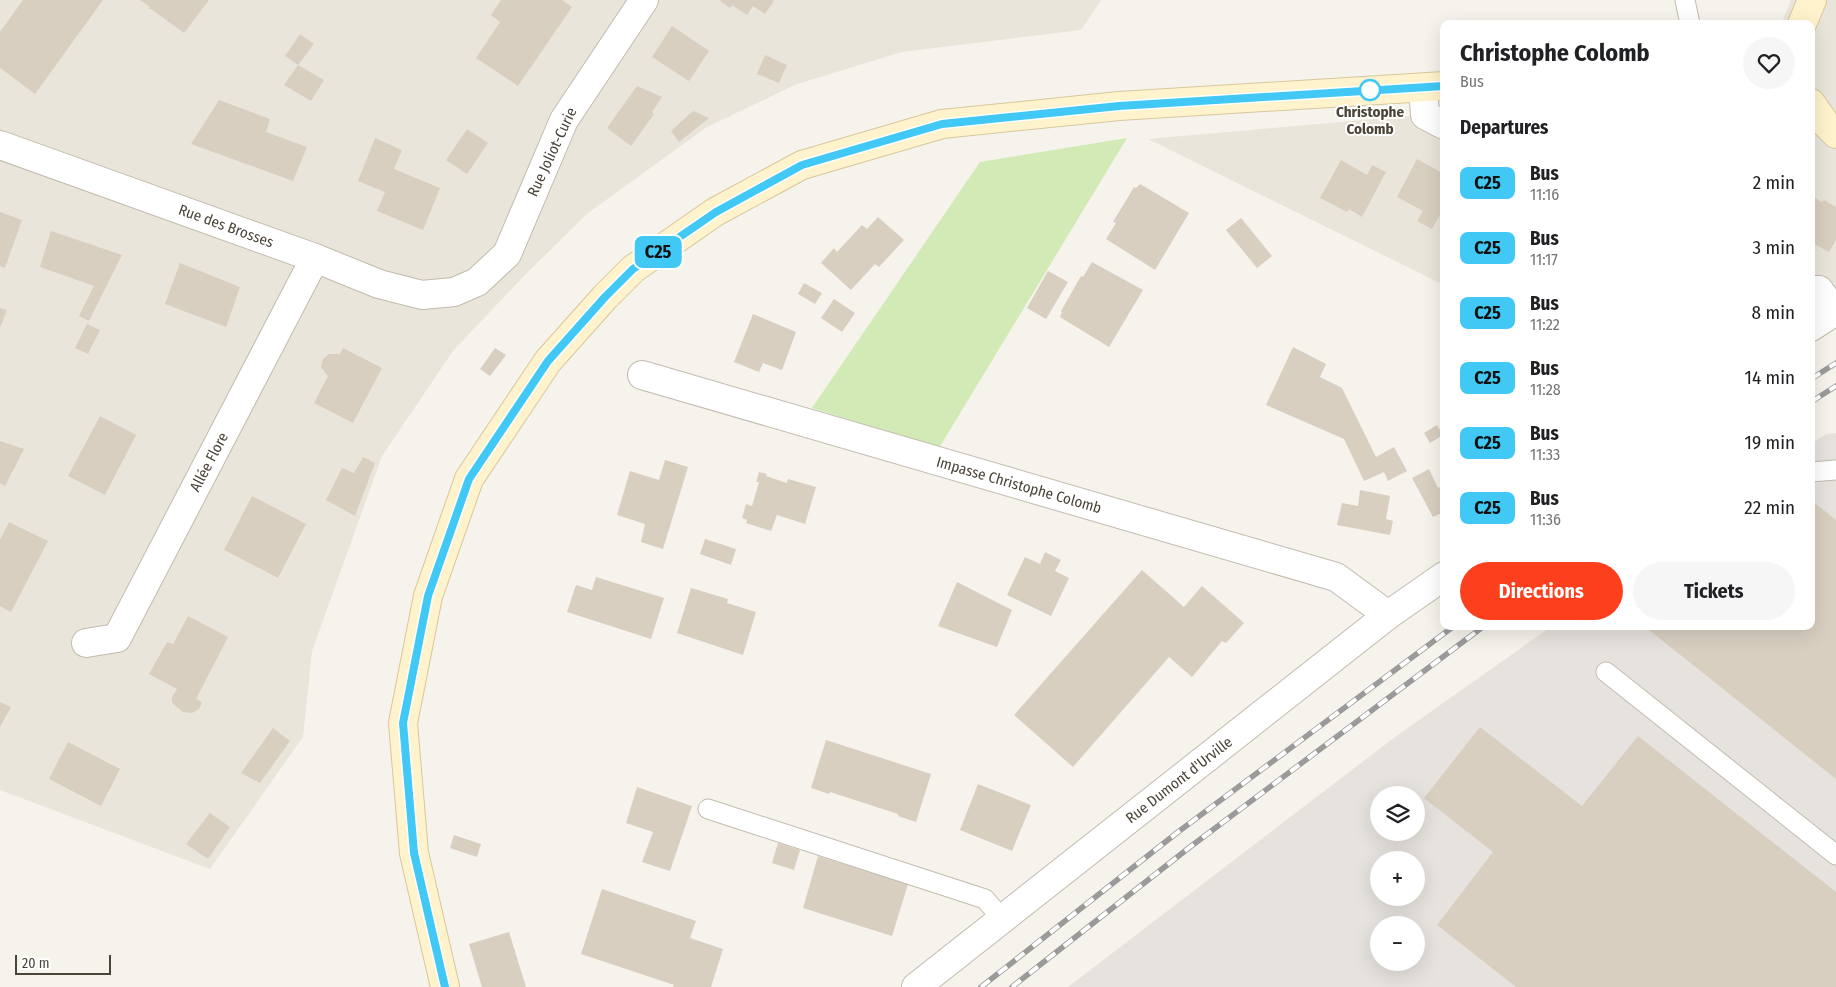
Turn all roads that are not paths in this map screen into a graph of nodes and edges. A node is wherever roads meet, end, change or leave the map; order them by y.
1 (644, 0) edge
2 (1685, 0) edge
3 (1812, 0) edge
4 (1689, 20) edge
5 (1804, 20) edge
6 (1433, 87) edge
7 (1815, 108) edge
8 (1440, 123) edge
9 (1836, 134) edge
10 (0, 145) edge
11 (315, 258) junction
12 (1815, 290) edge
13 (454, 292) joint
14 (1835, 311) edge
15 (1815, 324) edge
16 (642, 375) dead end
17 (1836, 470) edge
18 (1815, 472) edge
19 (1440, 579) edge
20 (1388, 615) junction
21 (86, 643) dead end
22 (1606, 672) dead end
23 (708, 809) dead end
24 (1836, 856) edge
25 (1002, 919) junction
26 (445, 987) edge
27 (916, 987) edge

1 - 13 street, Rue Joliot-Curie
2 - 4 lane
3 - 5 main road
6 - 8 street
6 - 26 main road
7 - 9 main road
10 - 11 street, Rue des Brosses
11 - 13 street, Rue des Brosses
11 - 21 street, Allée Flore
12 - 14 street
14 - 15 street
16 - 20 street, Impasse Christophe Colomb
17 - 18 lane
19 - 20 street, Rue Dumont d'Urville
20 - 25 street, Rue Dumont d'Urville
22 - 24 lane
23 - 25 lane
25 - 27 street, Rue Dumont d'Urville

